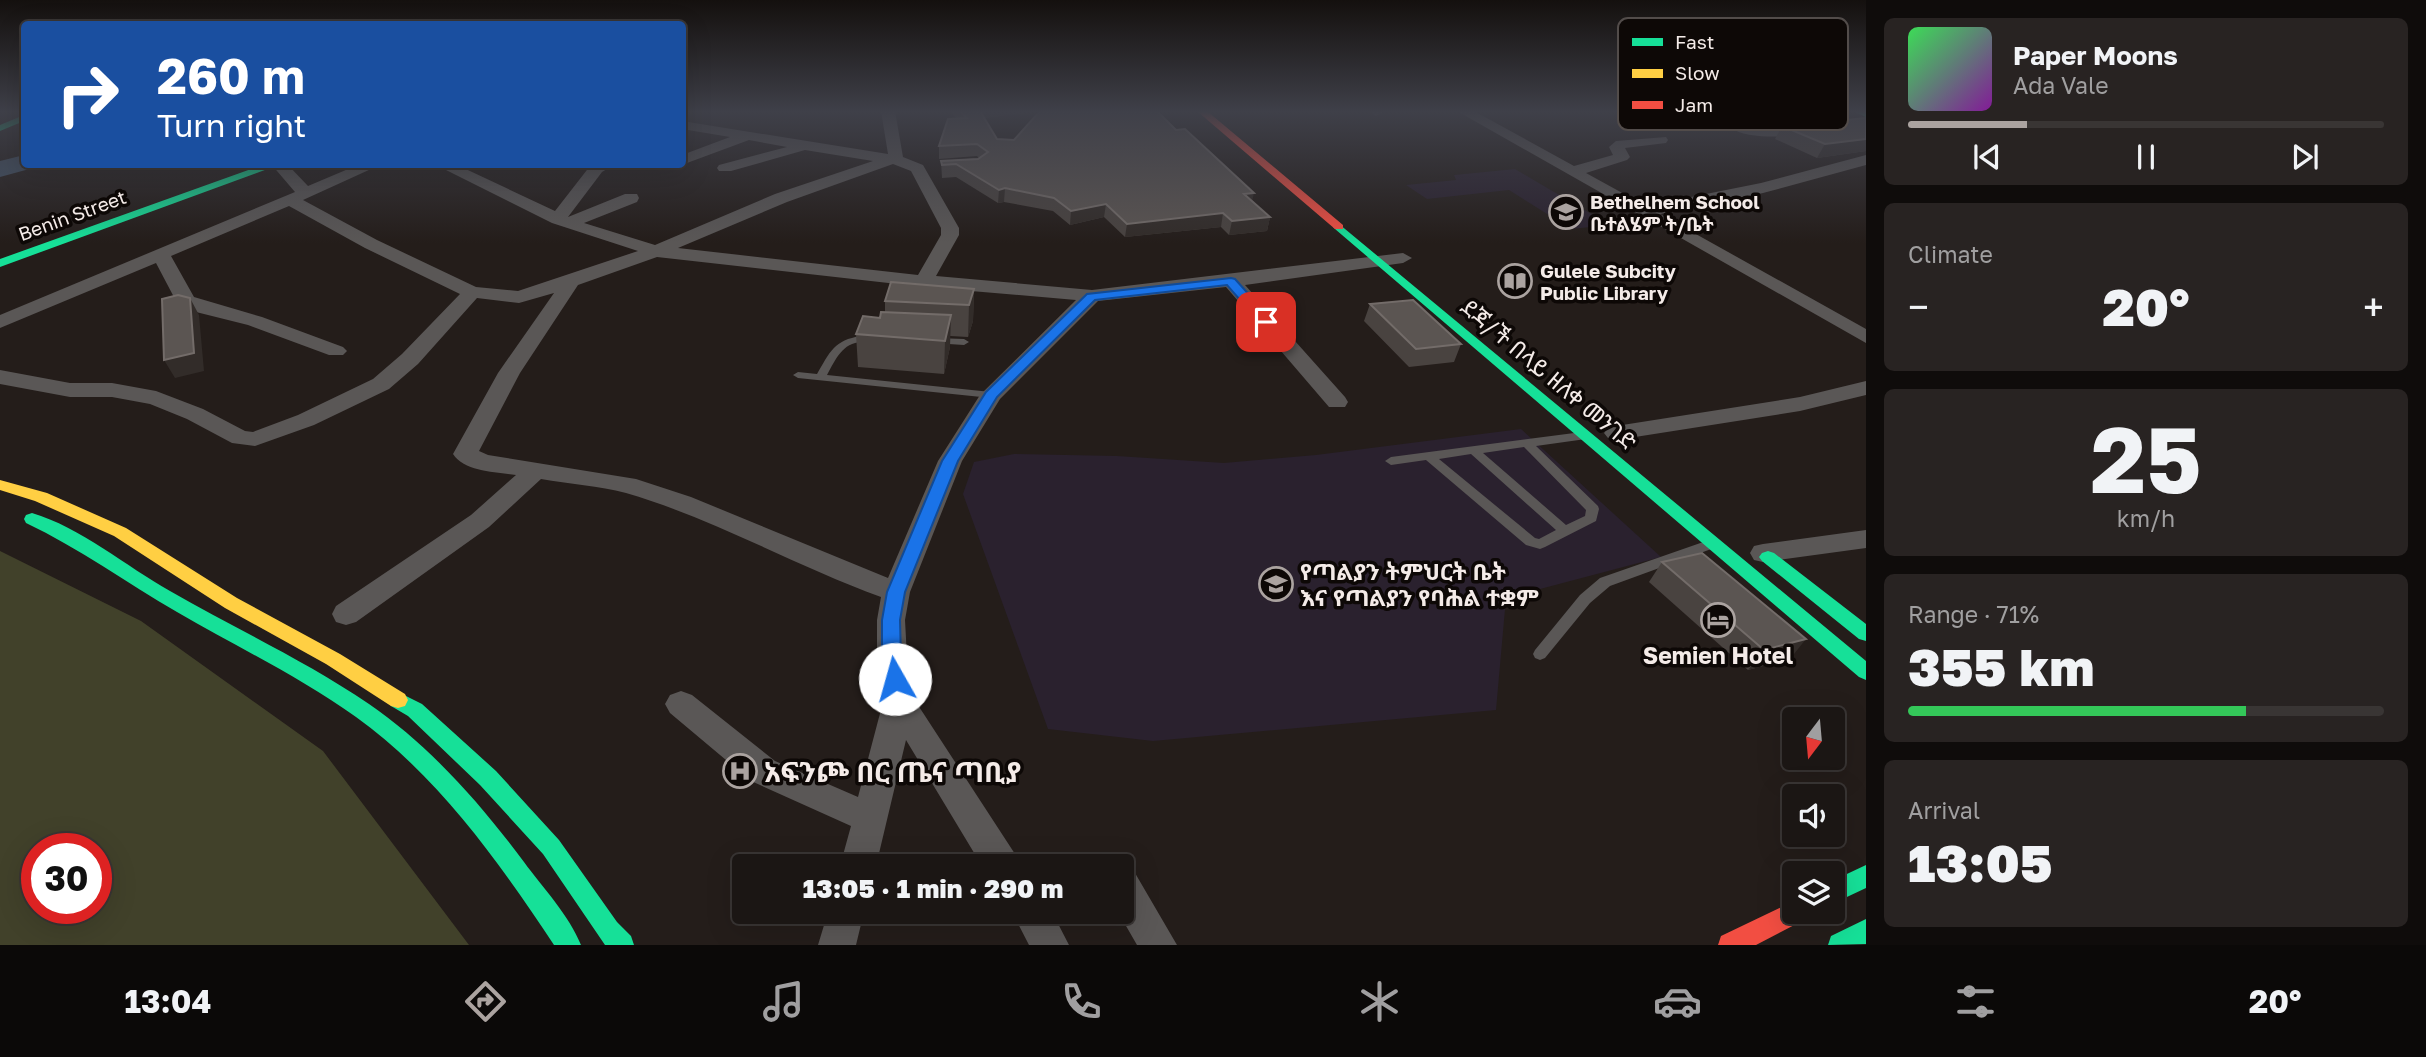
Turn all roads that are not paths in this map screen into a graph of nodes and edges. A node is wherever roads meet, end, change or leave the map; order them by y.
1 (772, 155) edge
2 (874, 155) edge
3 (1255, 155) edge
4 (1277, 155) edge
5 (1542, 155) edge
6 (1621, 155) edge
7 (896, 158) junction
8 (1866, 160) edge
9 (941, 167) edge
10 (246, 168) edge
11 (266, 168) edge
12 (280, 168) edge
13 (366, 168) edge
14 (450, 168) edge
15 (598, 168) edge
16 (725, 168) dead end
17 (917, 168) junction
18 (1572, 172) junction
19 (298, 197) junction
20 (631, 198) dead end
21 (1644, 212) junction
22 (200, 214) dead end
23 (563, 221) junction
24 (224, 228) junction
25 (656, 251) junction
26 (161, 254) junction
27 (0, 255) edge
28 (1383, 262) junction
29 (1408, 262) joint
30 (0, 263) edge
31 (571, 281) junction
32 (924, 281) junction
33 (1231, 281) junction
34 (472, 292) junction
35 (1092, 296) junction
36 (0, 322) edge
37 (1866, 337) edge
38 (889, 339) edge
39 (926, 340) edge
40 (964, 342) dead end
41 (336, 351) dead end
42 (797, 375) dead end
43 (0, 377) edge
44 (820, 377) junction
45 (1865, 389) edge
46 (991, 395) junction
47 (1338, 402) dead end
48 (1610, 428) joint
49 (1586, 435) junction
50 (1527, 443) junction
51 (1473, 450) junction
52 (1638, 450) dead end
53 (1428, 456) junction
54 (1391, 461) dead end
55 (535, 471) junction
56 (0, 485) edge
57 (19, 513) dead end
58 (1566, 532) junction
59 (1866, 539) edge
60 (1712, 544) junction
61 (1758, 549) joint
62 (896, 592) junction
63 (346, 614) dead end
64 (1866, 634) edge
65 (1540, 654) dead end
66 (1866, 672) edge
67 (899, 702) junction
68 (681, 704) dead end
69 (415, 710) junction
70 (388, 730) junction
71 (871, 818) junction
72 (861, 854) edge
73 (994, 854) edge
74 (1866, 876) edge
75 (1845, 886) edge
76 (1134, 904) edge
77 (1782, 919) edge
78 (843, 924) edge
79 (1038, 924) edge
80 (569, 945) edge
81 (622, 945) edge
82 (837, 945) edge
83 (1050, 945) edge
84 (1158, 945) edge
85 (1730, 945) edge

1 - 16 street
2 - 7 street
3 - 28 main road, ደጃ/ች በላይ ዘለቀ መንገድ
4 - 29 main road
5 - 18 street
6 - 18 street
7 - 17 street
7 - 25 street
8 - 21 street
9 - 17 street
10 - 27 main road, Benin Street
11 - 30 main road, Benin Street
12 - 19 street
13 - 19 street
14 - 23 street
15 - 23 street
17 - 32 street
18 - 21 street
19 - 24 street
19 - 34 street
20 - 23 street
21 - 37 street
22 - 24 street
23 - 25 street
24 - 26 street
25 - 31 street
25 - 32 street
26 - 36 street
26 - 41 street
28 - 29 street
28 - 33 street
28 - 49 main road, ደጃ/ች በላይ ዘለቀ መንገድ
31 - 34 street
31 - 55 street
32 - 35 street
33 - 35 street
33 - 47 street
34 - 43 street
35 - 46 street
38 - 44 lane
39 - 40 lane
42 - 44 lane
44 - 46 lane
45 - 48 street
46 - 62 street
48 - 52 main road
49 - 50 lane
49 - 60 main road, ደጃ/ች በላይ ዘለቀ መንገድ
50 - 51 lane
50 - 58 lane
51 - 53 lane
51 - 58 lane
53 - 54 lane
53 - 58 lane
55 - 62 street
55 - 63 street
56 - 69 main road
57 - 70 main road
59 - 61 street
60 - 65 lane
60 - 66 main road, ደጃ/ች በላይ ዘለቀ መንገድ
61 - 64 main road
62 - 67 street
67 - 71 street
67 - 73 street
68 - 71 street
69 - 70 main road
69 - 81 main road
70 - 80 main road
71 - 72 street
74 - 75 main road
76 - 84 street
77 - 85 main road
78 - 82 street
79 - 83 street

